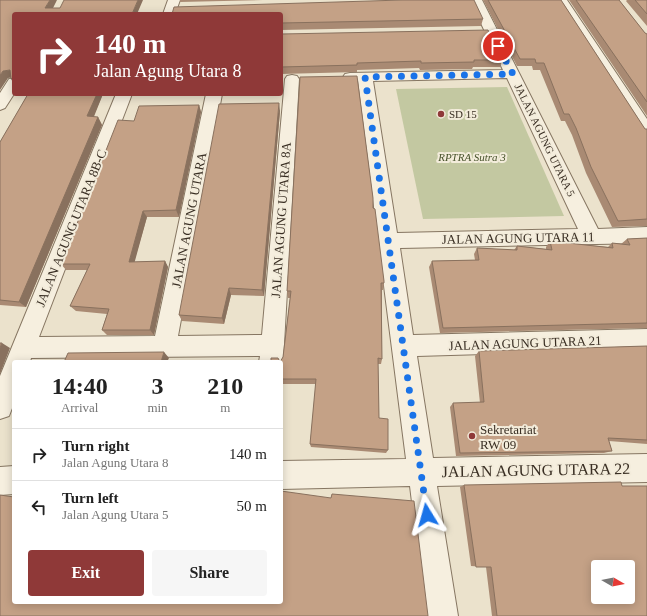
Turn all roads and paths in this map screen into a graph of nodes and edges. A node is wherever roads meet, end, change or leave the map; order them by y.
1 (476, 0) edge
2 (561, 0) edge
3 (171, 7) edge
4 (187, 7) edge
5 (513, 74) junction
6 (365, 77) junction
7 (336, 78) edge
8 (293, 79) edge
9 (10, 84) edge
10 (123, 96) edge
11 (214, 96) edge
12 (0, 105) edge
13 (647, 131) edge
14 (647, 236) edge
15 (592, 237) junction
16 (388, 241) junction
17 (647, 339) edge
18 (403, 346) junction
19 (164, 347) junction
20 (271, 353) edge
21 (20, 355) edge
22 (12, 376) edge
23 (0, 407) edge
24 (647, 468) edge
25 (421, 472) junction
26 (283, 475) edge
27 (12, 480) edge
28 (0, 481) edge
29 (442, 616) edge

1 - 5 street, JALAN AGUNG UTARA 5
2 - 13 street
3 - 4 street
5 - 6 street
5 - 15 street, JALAN AGUNG UTARA 5
6 - 7 street
6 - 16 street
8 - 20 street, JALAN AGUNG UTARA 8A
9 - 12 street
10 - 21 street, JALAN AGUNG UTARA 8B-C
11 - 19 street, JALAN AGUNG UTARA
14 - 15 street, JALAN AGUNG UTARA 11
15 - 16 street, JALAN AGUNG UTARA 11
16 - 18 street
17 - 18 street, JALAN AGUNG UTARA 21
18 - 25 street
19 - 20 street
19 - 21 street
22 - 23 street
24 - 25 street, JALAN AGUNG UTARA 22
25 - 26 street, JALAN AGUNG UTARA 22
25 - 29 street
27 - 28 street

